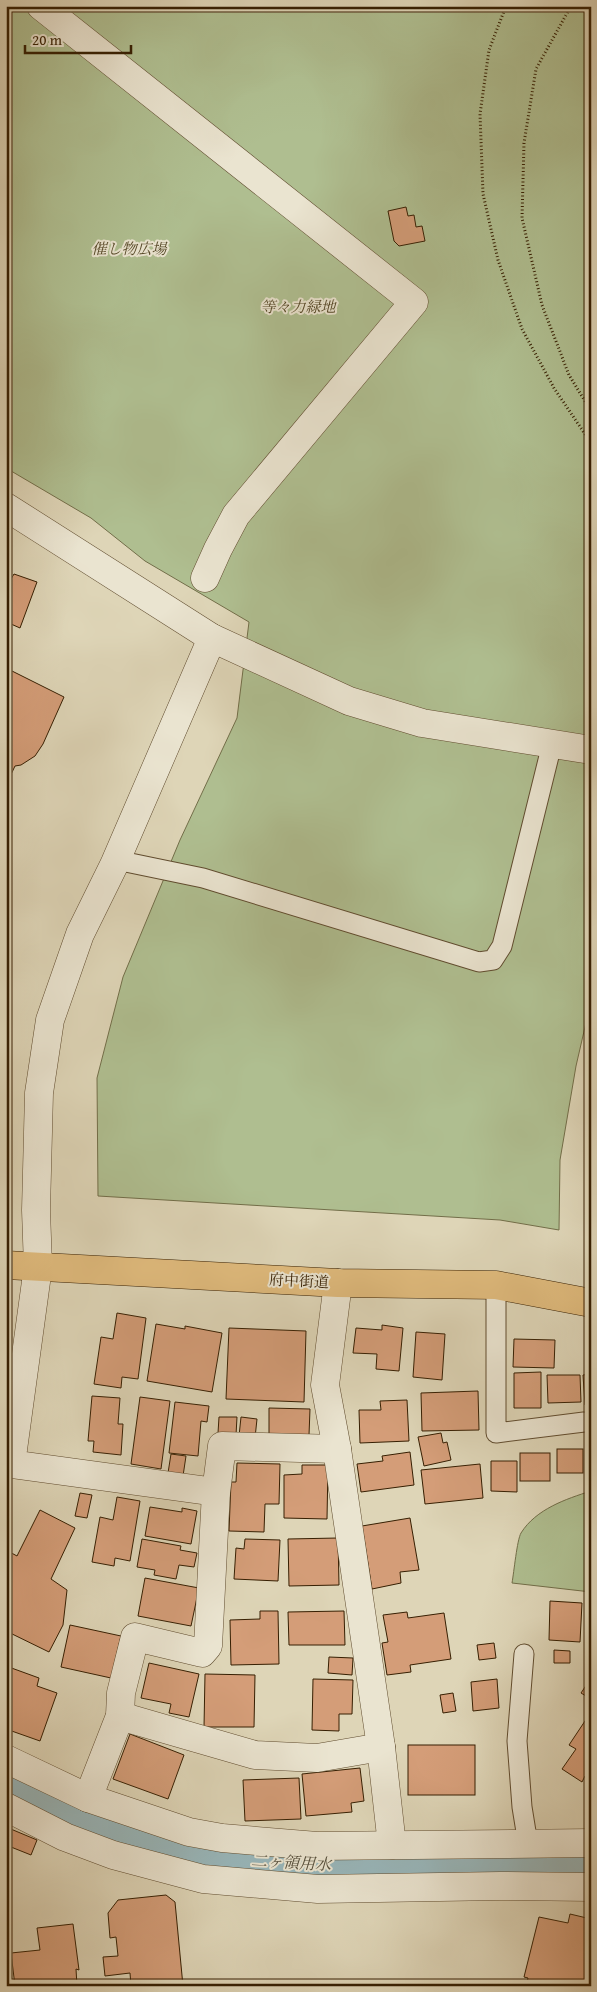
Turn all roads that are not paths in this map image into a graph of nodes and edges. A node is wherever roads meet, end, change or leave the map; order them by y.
1 (41, 6) edge
2 (6, 507) edge
3 (205, 578) dead end
4 (212, 638) junction
5 (552, 744) junction
6 (591, 750) edge
7 (116, 860) junction
8 (6, 1265) edge
9 (38, 1267) junction
10 (338, 1283) junction
11 (496, 1285) junction
12 (591, 1303) edge
13 (584, 1422) dead end
14 (337, 1449) junction
15 (216, 1492) junction
16 (524, 1654) dead end
17 (120, 1716) junction
18 (381, 1747) junction
19 (6, 1759) edge
20 (88, 1798) junction
21 (6, 1807) edge
22 (591, 1843) edge
23 (528, 1844) junction
24 (392, 1845) junction
25 (591, 1887) edge

1 - 3 street
2 - 4 street
4 - 5 street
4 - 7 street
5 - 6 street
5 - 7 lane
7 - 9 street
8 - 9 highway, 府中街道
9 - 10 highway, 府中街道
9 - 15 street
10 - 11 highway, 府中街道
10 - 14 street
11 - 12 highway, 府中街道
11 - 13 lane
14 - 15 street
14 - 18 street
15 - 17 street
16 - 23 lane
17 - 18 street
17 - 20 street
18 - 24 street
19 - 20 street
20 - 24 street
21 - 25 street
22 - 23 street
23 - 24 street

